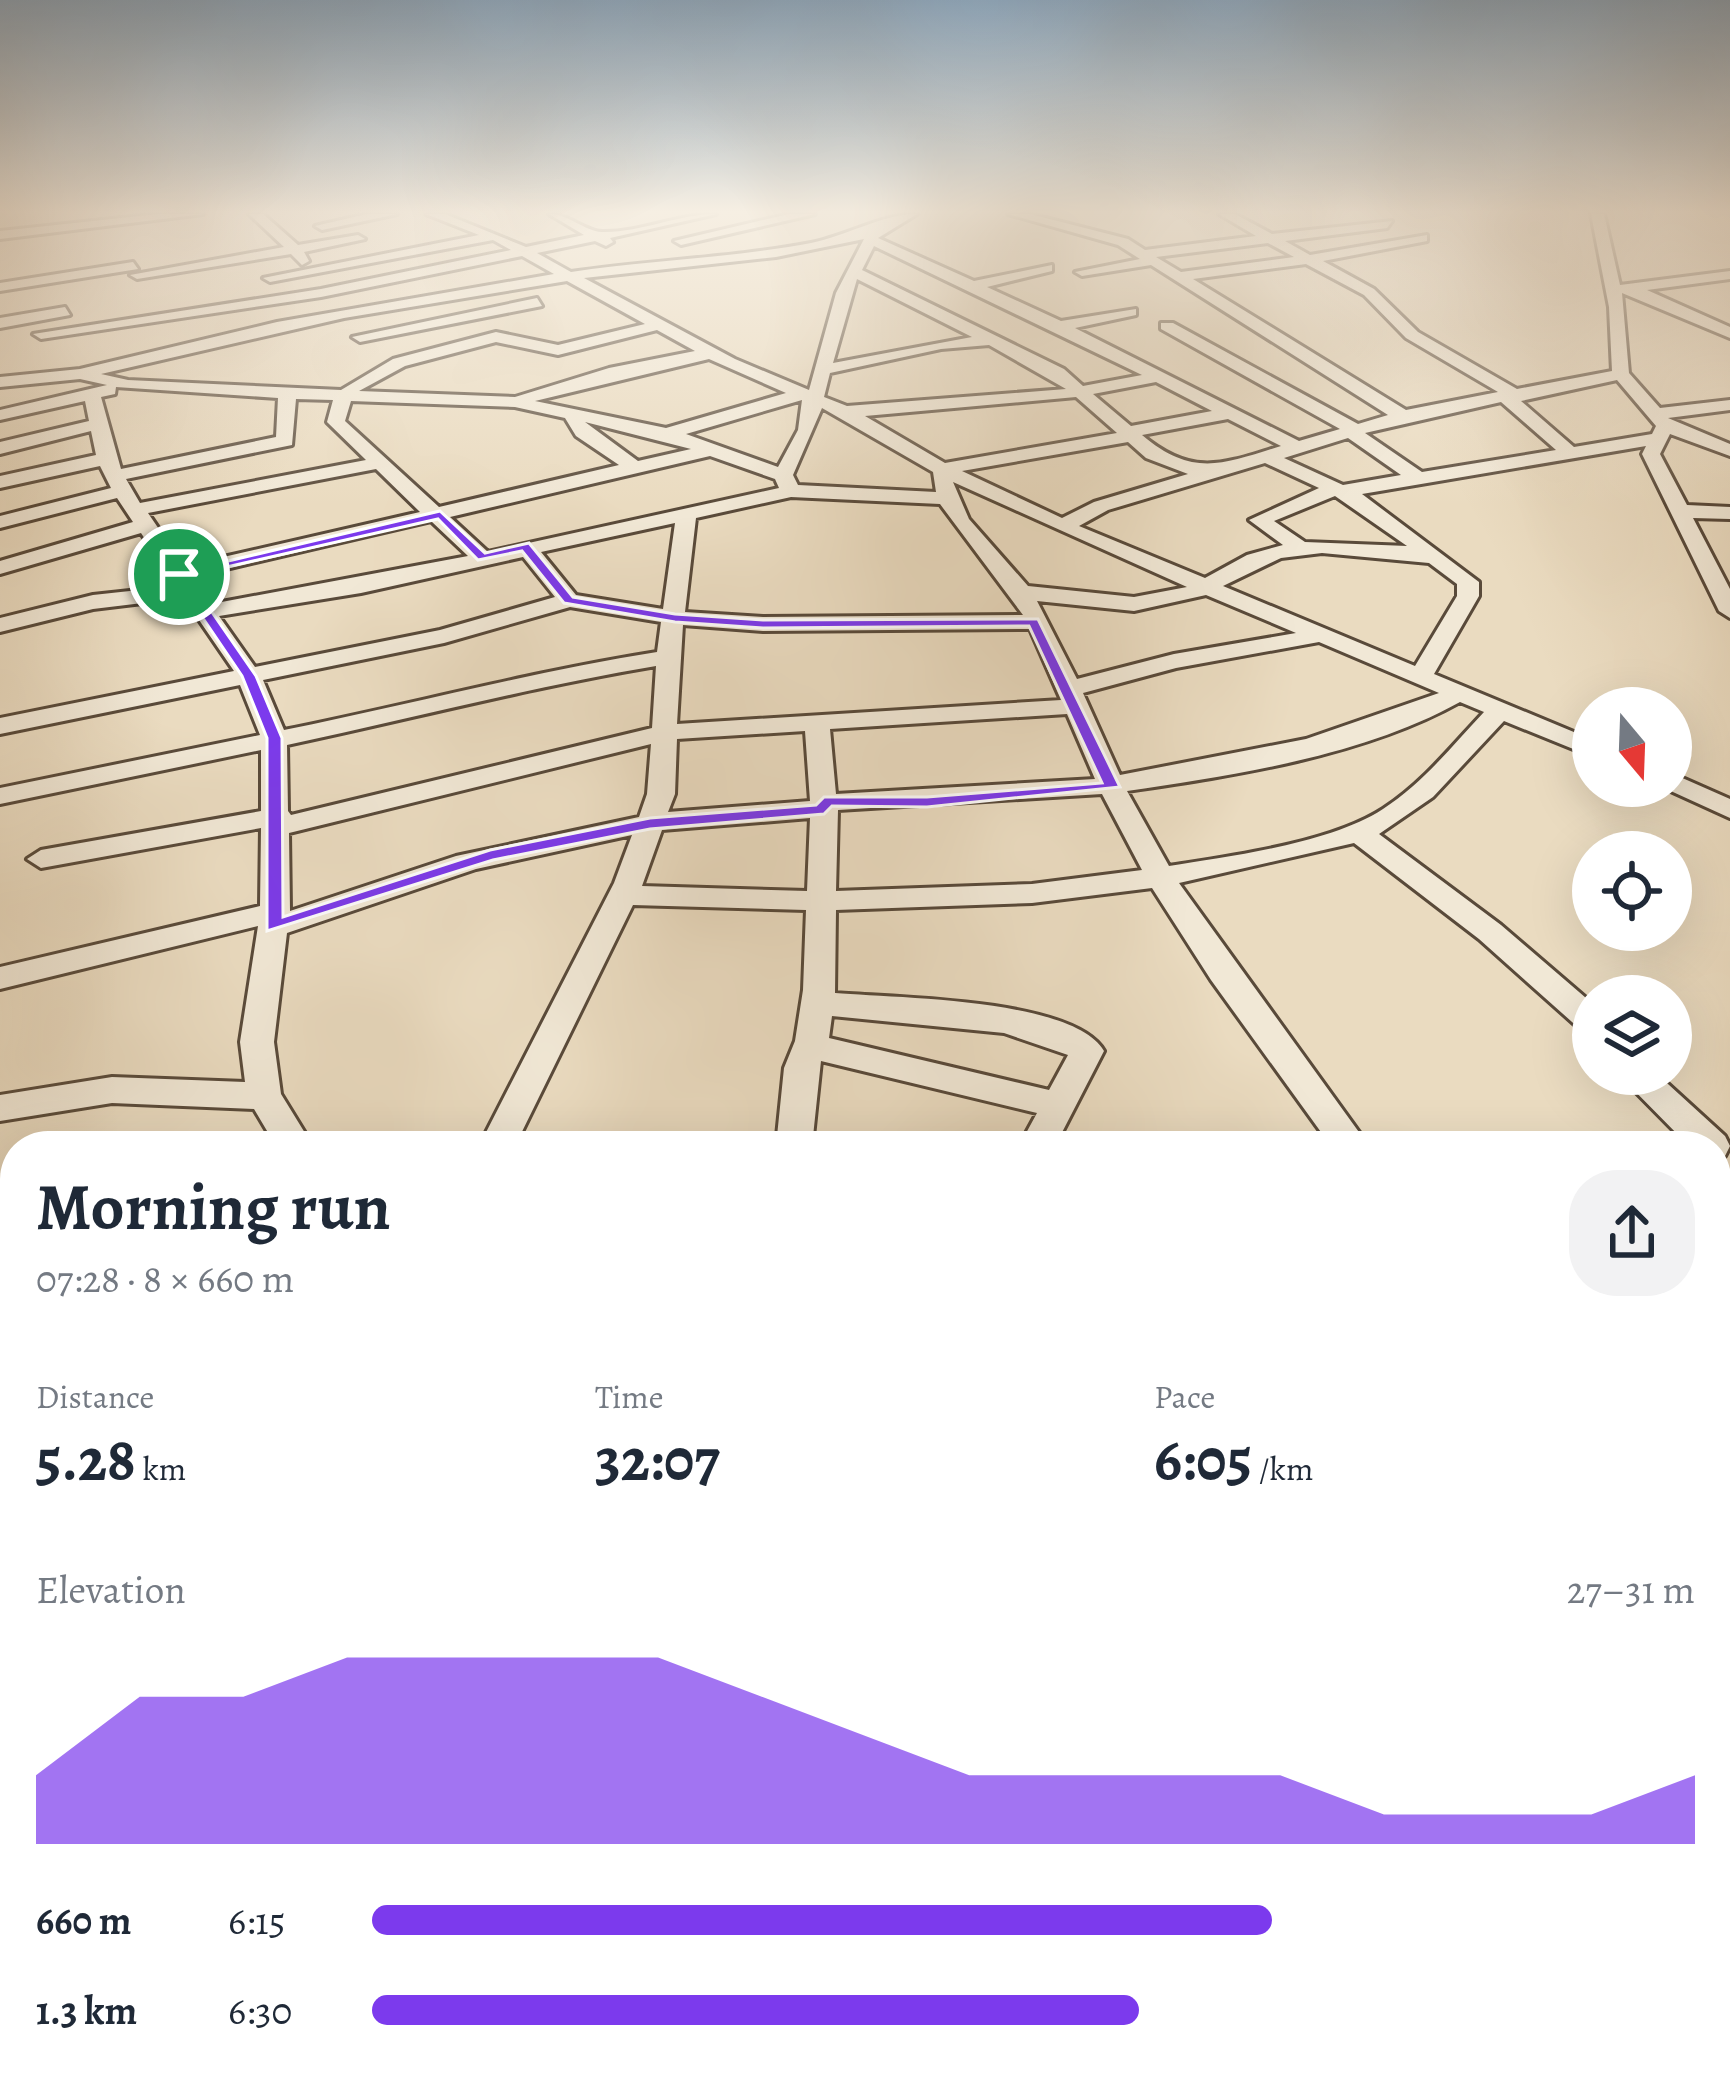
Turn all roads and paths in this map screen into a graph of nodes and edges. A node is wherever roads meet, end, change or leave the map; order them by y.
1 (78, 311) edge
2 (145, 311) edge
3 (189, 311) edge
4 (339, 311) edge
5 (360, 311) edge
6 (503, 311) edge
7 (639, 311) edge
8 (837, 311) edge
9 (936, 311) edge
10 (1028, 311) edge
11 (1232, 311) edge
12 (1390, 311) edge
13 (1623, 311) edge
14 (1676, 311) edge
15 (1131, 312) dead end
16 (342, 314) junction
17 (145, 317) junction
18 (0, 323) edge
19 (662, 324) junction
20 (1060, 326) junction
21 (1167, 326) dead end
22 (1730, 333) edge
23 (41, 334) dead end
24 (360, 338) junction
25 (994, 339) junction
26 (712, 353) junction
27 (1231, 363) junction
28 (384, 364) junction
29 (1210, 368) dead end
30 (822, 370) junction
31 (1190, 374) dead end
32 (1621, 374) junction
33 (1166, 378) junction
34 (0, 382) edge
35 (86, 384) junction
36 (1086, 392) junction
37 (287, 394) junction
38 (344, 396) junction
39 (807, 398) junction
40 (1513, 398) junction
41 (514, 402) junction
42 (1730, 405) edge
43 (570, 411) junction
44 (845, 412) junction
45 (1232, 413) junction
46 (0, 416) edge
47 (1403, 416) junction
48 (99, 424) junction
49 (1661, 426) junction
50 (1353, 430) junction
51 (668, 434) junction
52 (1130, 434) junction
53 (0, 448) edge
54 (1298, 448) junction
55 (1567, 450) junction
56 (1730, 450) edge
57 (706, 452) junction
58 (1269, 458) junction
59 (383, 462) junction
60 (636, 468) junction
61 (942, 469) junction
62 (690, 472) junction
63 (1209, 475) junction
64 (1419, 479) junction
65 (0, 482) edge
66 (787, 483) junction
67 (1338, 490) junction
68 (124, 492) junction
69 (942, 498) junction
70 (716, 507) junction
71 (1680, 511) junction
72 (686, 514) junction
73 (1730, 514) edge
74 (440, 515) junction
75 (0, 522) edge
76 (1062, 526) junction
77 (525, 546) junction
78 (1304, 550) junction
79 (1730, 555) edge
80 (482, 558) junction
81 (1440, 559) junction
82 (1714, 565) edge
83 (0, 568) edge
84 (1206, 586) junction
85 (191, 592) junction
86 (1021, 592) junction
87 (569, 600) junction
88 (1730, 611) edge
89 (675, 618) junction
90 (1034, 622) junction
91 (0, 625) edge
92 (1329, 634) junction
93 (668, 657) junction
94 (1422, 674) junction
95 (249, 676) junction
96 (1460, 692) junction
97 (1073, 698) junction
98 (1498, 711) junction
99 (817, 722) junction
100 (0, 726) edge
101 (667, 732) junction
102 (274, 738) junction
103 (1572, 740) edge
104 (1112, 787) junction
105 (1692, 791) edge
106 (0, 796) edge
107 (824, 805) junction
108 (1730, 810) edge
109 (278, 822) junction
110 (650, 824) junction
111 (1357, 831) junction
112 (41, 860) dead end
113 (1161, 877) junction
114 (622, 895) junction
115 (818, 904) junction
116 (274, 919) junction
117 (0, 978) edge
118 (818, 1003) junction
119 (1572, 1004) edge
120 (810, 1046) junction
121 (1657, 1095) edge
122 (264, 1096) junction
123 (1060, 1106) junction
124 (0, 1108) edge
125 (286, 1131) edge
126 (504, 1131) edge
127 (795, 1131) edge
128 (1046, 1131) edge
129 (1340, 1131) edge
130 (1696, 1131) edge

1 - 18 street
2 - 17 street
3 - 17 street
4 - 16 street
5 - 16 street
6 - 24 street
7 - 19 street
8 - 30 street
9 - 25 street
10 - 20 street
11 - 47 street
12 - 40 street
13 - 32 street
14 - 22 street
15 - 20 street
16 - 24 street
16 - 35 street
17 - 23 street
19 - 26 street
19 - 28 street
20 - 33 street
21 - 27 street
24 - 28 street
25 - 30 street
25 - 36 street
26 - 39 street
26 - 41 street
27 - 29 street
27 - 50 street
28 - 38 street
30 - 39 street
31 - 33 street
32 - 40 street
32 - 49 street
33 - 36 street
33 - 45 street
34 - 35 street
35 - 37 street
35 - 46 street
35 - 48 street
36 - 44 street
36 - 52 street
37 - 38 street
37 - 68 street
38 - 41 street
38 - 59 street
39 - 44 street
39 - 51 street
39 - 66 street
40 - 47 street
40 - 55 street
41 - 43 street
42 - 49 street
43 - 51 street
43 - 60 street
44 - 61 street
45 - 52 street
45 - 54 street
47 - 50 street
48 - 53 street
48 - 68 street
49 - 55 street
49 - 56 street
49 - 71 street
50 - 54 street
50 - 64 street
51 - 57 street
52 - 61 street
52 - 63 street
54 - 58 street
55 - 64 street
57 - 62 street
57 - 66 street
58 - 63 street
58 - 67 street
59 - 68 street
59 - 74 street
60 - 62 street
60 - 74 street
61 - 69 street
61 - 76 street
62 - 70 street
63 - 76 street
64 - 67 street
65 - 68 street
66 - 69 street
66 - 70 street
67 - 78 street
67 - 81 street
68 - 75 street
68 - 83 street
68 - 85 street
69 - 86 street
70 - 72 street
71 - 73 street
71 - 82 street
72 - 77 street
72 - 89 street
74 - 80 street
74 - 85 street
76 - 84 street
77 - 80 street
77 - 87 street
78 - 81 street
78 - 84 street
79 - 82 street
80 - 85 street
81 - 94 street
82 - 88 street
84 - 86 street
84 - 92 street
85 - 91 street
85 - 95 street
86 - 90 street
87 - 89 street
87 - 95 street
89 - 90 street
89 - 93 street
90 - 97 street
92 - 94 street
92 - 97 street
93 - 101 street
93 - 102 street
94 - 96 street
95 - 100 street
95 - 102 street
96 - 98 street
96 - 104 street
97 - 99 street
97 - 104 street
98 - 103 street
98 - 111 street
99 - 101 street
99 - 107 street
101 - 109 street
101 - 110 street
102 - 106 street
102 - 109 street
104 - 107 street
104 - 113 street
105 - 108 street
107 - 110 street
107 - 115 street
109 - 112 street
109 - 116 street
110 - 114 street
110 - 116 street
111 - 113 street
111 - 119 street
113 - 115 street
113 - 129 street
114 - 115 street
114 - 126 street
115 - 118 street
116 - 117 street
116 - 122 street
118 - 120 street
118 - 123 street
120 - 123 street
120 - 127 street
121 - 130 street
122 - 124 street
122 - 125 street
123 - 128 street

